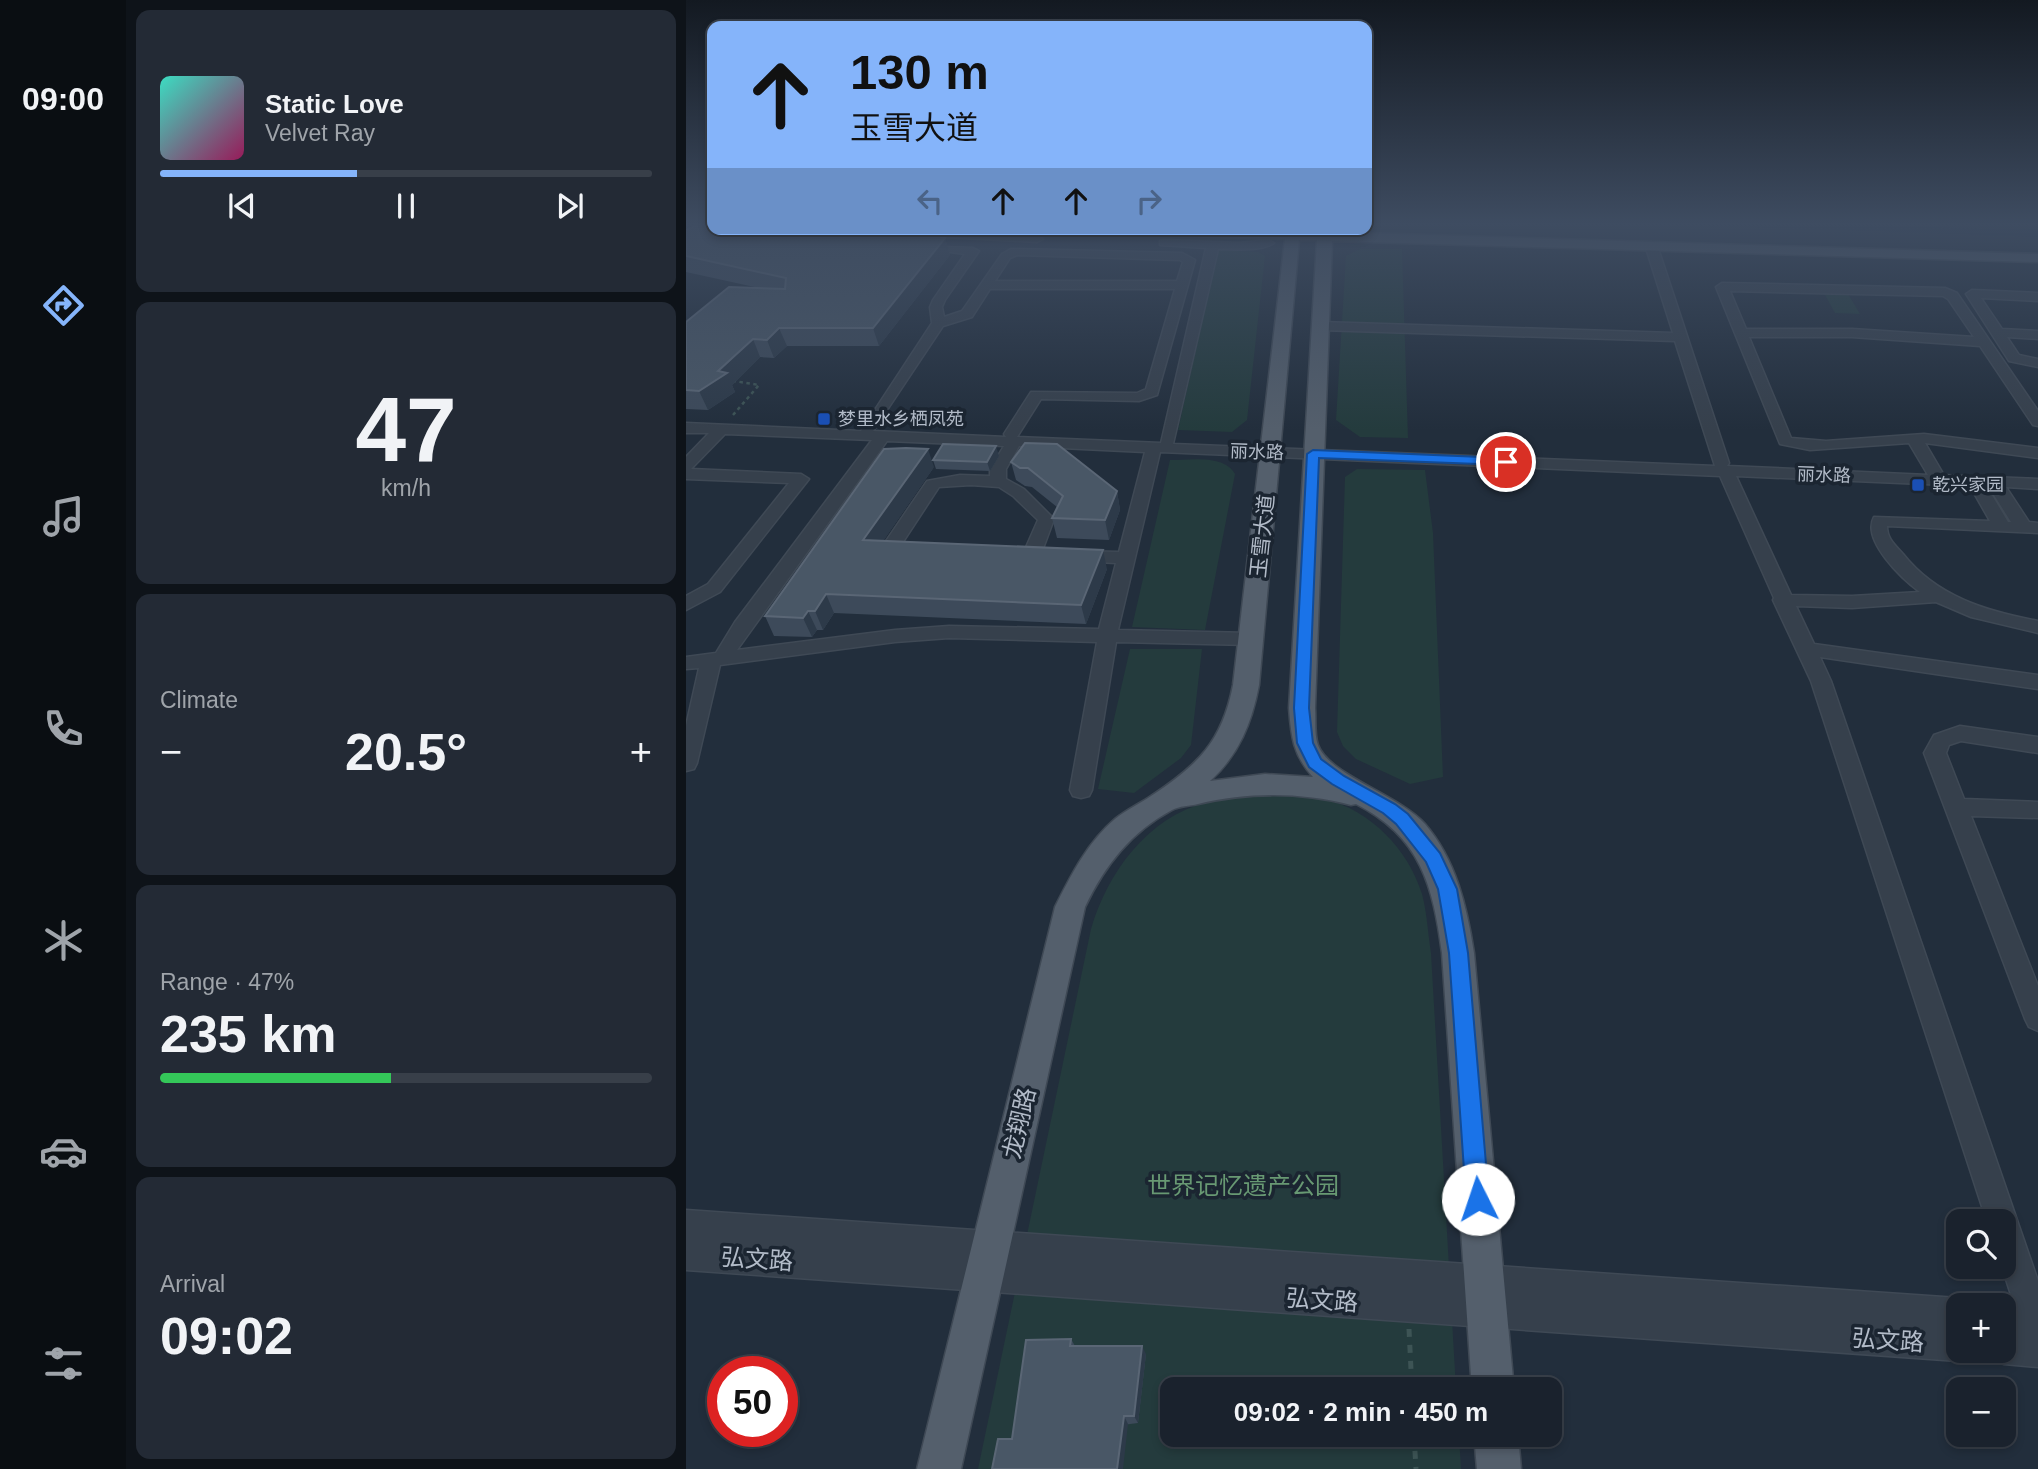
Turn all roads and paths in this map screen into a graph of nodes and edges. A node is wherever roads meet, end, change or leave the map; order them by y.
1 (943, 294) edge
2 (980, 294) edge
3 (1180, 294) edge
4 (1200, 294) edge
5 (1287, 294) edge
6 (1321, 294) edge
7 (1667, 294) edge
8 (1726, 294) edge
9 (1948, 294) edge
10 (2038, 297) edge
11 (938, 323) junction
12 (1320, 326) junction
13 (1741, 333) junction
14 (1998, 333) junction
15 (2038, 335) edge
16 (1681, 337) junction
17 (1984, 342) junction
18 (2038, 363) edge
19 (723, 380) edge
20 (686, 421) edge
21 (2038, 422) edge
22 (723, 426) junction
23 (694, 429) edge
24 (875, 432) junction
25 (1018, 439) junction
26 (1915, 439) junction
27 (1160, 444) junction
28 (686, 445) edge
29 (1271, 448) junction
30 (1314, 450) junction
31 (2038, 453) edge
32 (686, 466) edge
33 (1723, 467) junction
34 (1934, 472) junction
35 (686, 474) edge
36 (2038, 476) edge
37 (1975, 481) junction
38 (998, 482) junction
39 (1994, 482) junction
40 (2038, 484) edge
41 (2002, 526) junction
42 (2030, 528) edge
43 (937, 549) edge
44 (1126, 558) junction
45 (1939, 596) junction
46 (1782, 600) junction
47 (686, 604) edge
48 (2038, 627) edge
49 (1107, 635) junction
50 (1251, 639) junction
51 (1805, 649) junction
52 (716, 658) junction
53 (686, 663) edge
54 (2038, 682) edge
55 (2038, 745) edge
56 (686, 763) edge
57 (1081, 790) dead end
58 (1155, 807) junction
59 (1955, 807) junction
60 (1389, 808) junction
61 (2038, 810) edge
62 (2036, 1005) edge
63 (1998, 1209) edge
64 (686, 1225) edge
65 (686, 1254) edge
66 (987, 1261) junction
67 (2016, 1275) edge
68 (1485, 1296) junction
69 (1408, 1306) junction
70 (1946, 1314) edge
71 (2029, 1327) edge
72 (1946, 1344) edge
73 (1411, 1377) edge
74 (1492, 1377) edge
75 (1415, 1447) edge
76 (1497, 1447) edge
77 (939, 1469) edge
78 (1416, 1469) edge
79 (1499, 1469) edge

1 - 11 street
2 - 11 street
3 - 25 street
4 - 27 street
5 - 29 main road, 玉雪大道
6 - 12 main road
7 - 16 street
8 - 13 street
9 - 17 street
10 - 14 street
11 - 24 street
12 - 16 street
12 - 30 main road
13 - 17 street
13 - 26 street
14 - 15 street
14 - 18 street
16 - 33 street
17 - 21 street
19 - 22 path
20 - 22 street, 丽水路
22 - 23 street, 丽水路
22 - 24 street, 丽水路
22 - 32 street
23 - 28 street
24 - 25 street, 丽水路
24 - 52 street
25 - 27 street, 丽水路
25 - 38 street
26 - 31 street
26 - 34 street
27 - 29 street, 丽水路
27 - 44 street
29 - 30 street, 丽水路
29 - 50 main road, 玉雪大道
30 - 33 street, 丽水路
30 - 60 main road
33 - 34 street, 丽水路
33 - 37 street, 丽水路
33 - 46 street
34 - 36 street, 丽水路
35 - 47 street
37 - 39 street, 丽水路
37 - 41 street
38 - 43 street
38 - 44 street
39 - 40 street, 丽水路
39 - 42 street
41 - 42 street
41 - 45 street
44 - 49 street
45 - 46 street
45 - 48 street
46 - 51 street
49 - 50 street
49 - 52 street
49 - 57 street
50 - 58 main road, 玉雪大道
51 - 54 street
51 - 63 street
52 - 53 street
52 - 56 street
55 - 59 street
58 - 60 main road
58 - 66 main road, 龙翔路
59 - 61 street
59 - 62 street
60 - 68 main road
64 - 66 street, 弘文路
65 - 66 street, 弘文路
66 - 68 street, 弘文路
66 - 69 street, 弘文路
66 - 77 main road, 龙翔路
67 - 71 street
68 - 69 street, 弘文路
68 - 70 street, 弘文路
68 - 72 street, 弘文路
68 - 74 main road
69 - 73 path
75 - 78 path
76 - 79 main road

